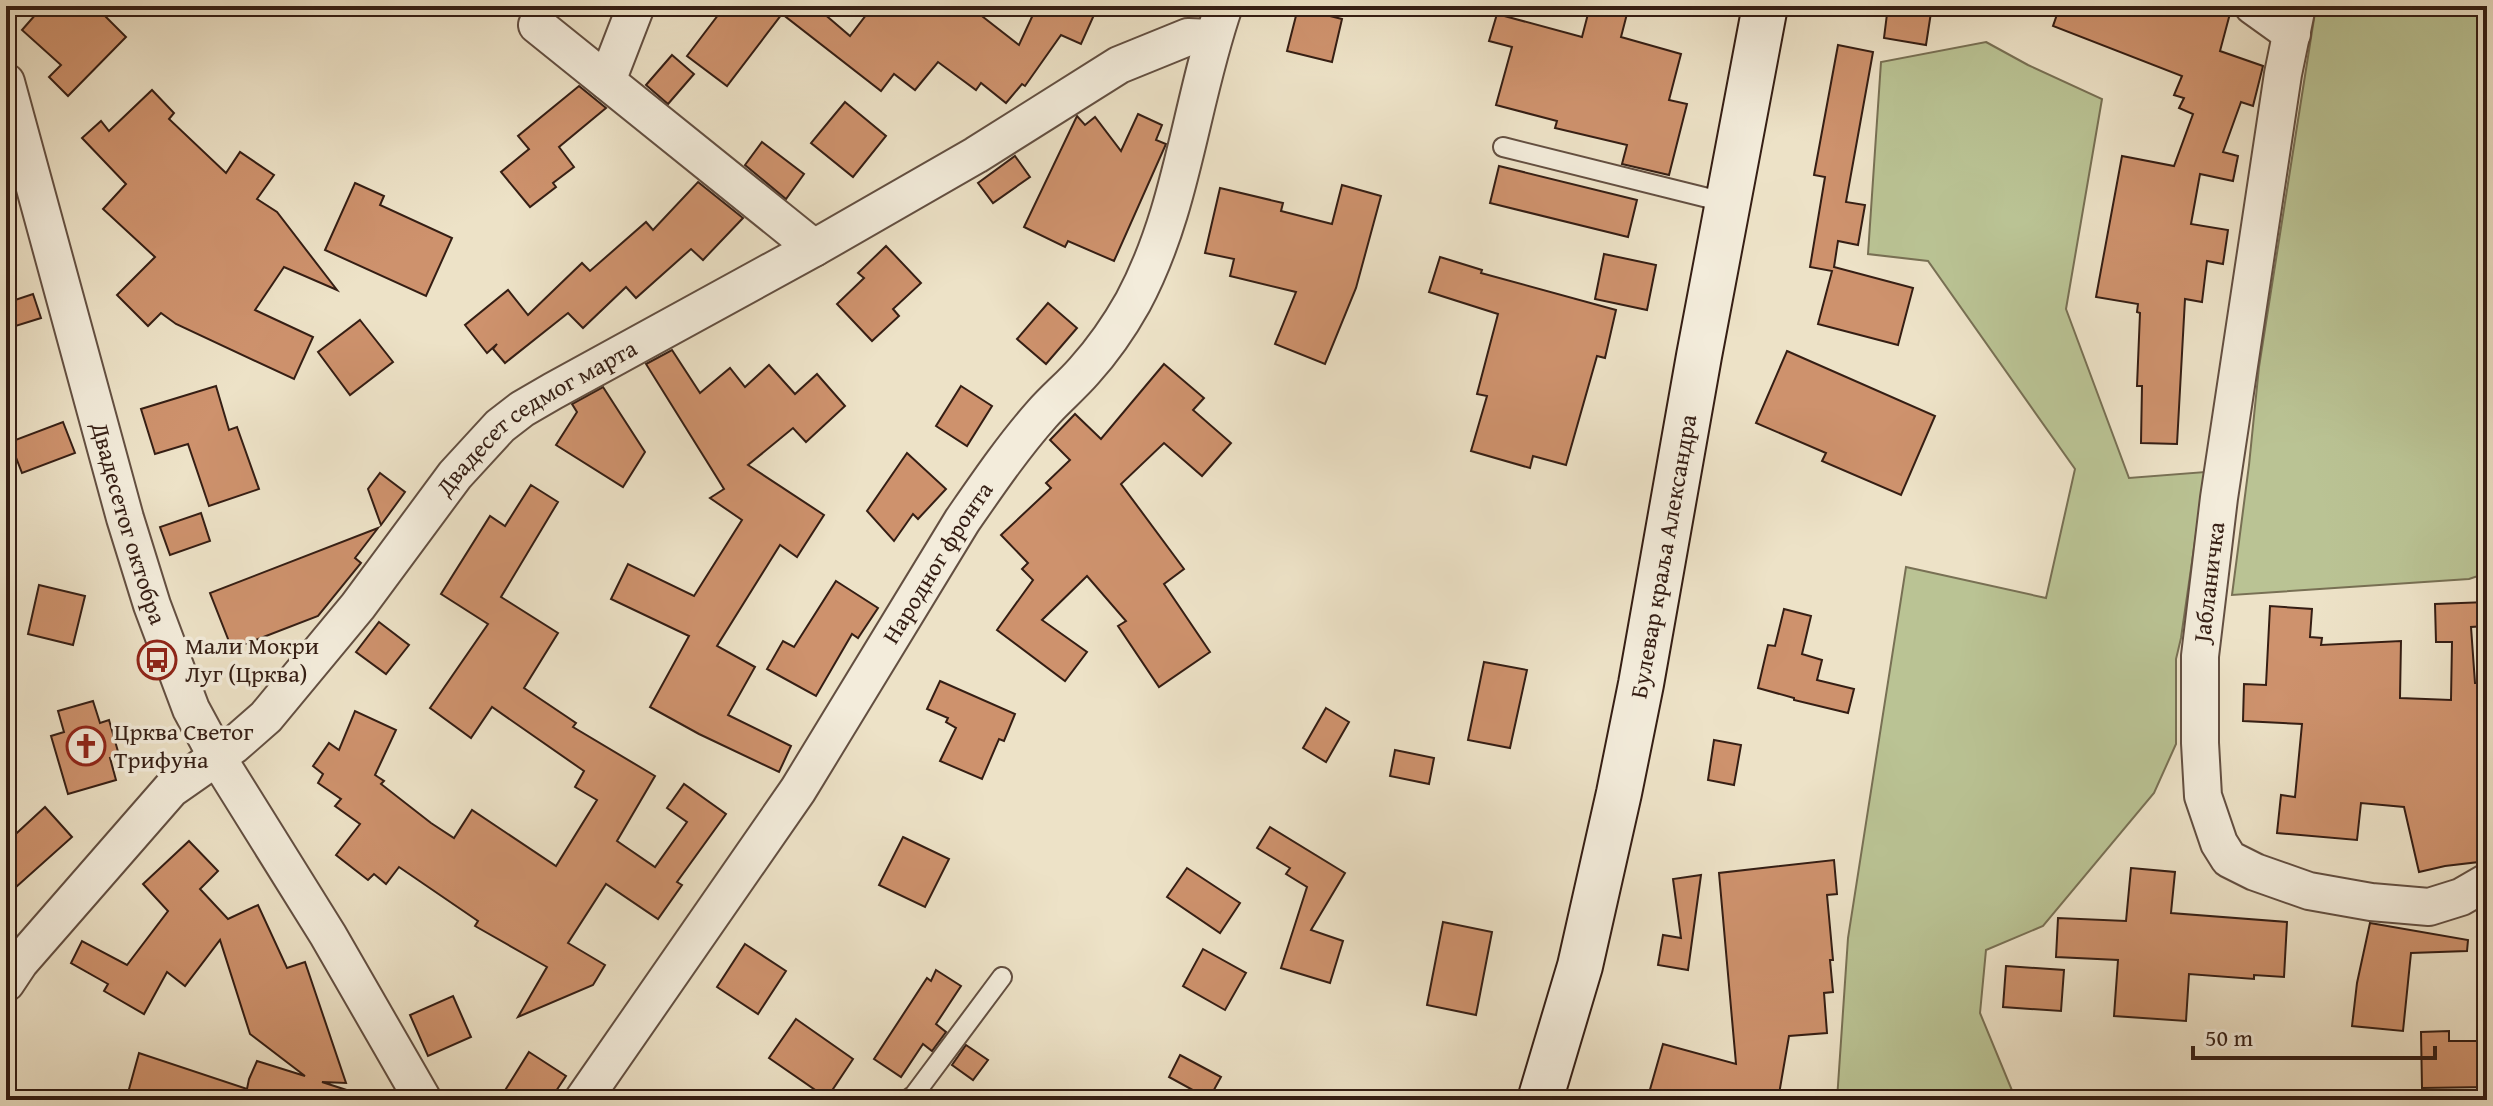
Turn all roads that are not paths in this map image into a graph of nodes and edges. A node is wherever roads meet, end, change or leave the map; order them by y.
1 (636, 6) edge
2 (1765, 6) edge
3 (2253, 6) edge
4 (2295, 20) edge
5 (1218, 22) edge
6 (537, 25) dead end
7 (607, 81) junction
8 (6, 82) edge
9 (1503, 147) dead end
10 (1728, 203) junction
11 (814, 248) junction
12 (217, 757) junction
13 (2487, 882) edge
14 (11, 966) edge
15 (1002, 977) dead end
16 (592, 1098) edge
17 (423, 1100) edge
18 (907, 1100) edge
19 (1540, 1100) edge

1 - 7 street
2 - 10 main road, Булевар краља Александра
3 - 4 street, Јабланичка
4 - 13 street, Јабланичка
5 - 11 street, Двадесет седмог марта
5 - 16 street, Народног фронта
6 - 7 street
7 - 11 street
8 - 12 street, Двадесетог октобра
9 - 10 lane
10 - 19 main road, Булевар краља Александра
11 - 12 street, Двадесет седмог марта
12 - 14 street, Двадесет седмог марта
12 - 17 street, Двадесетог октобра
15 - 18 lane

